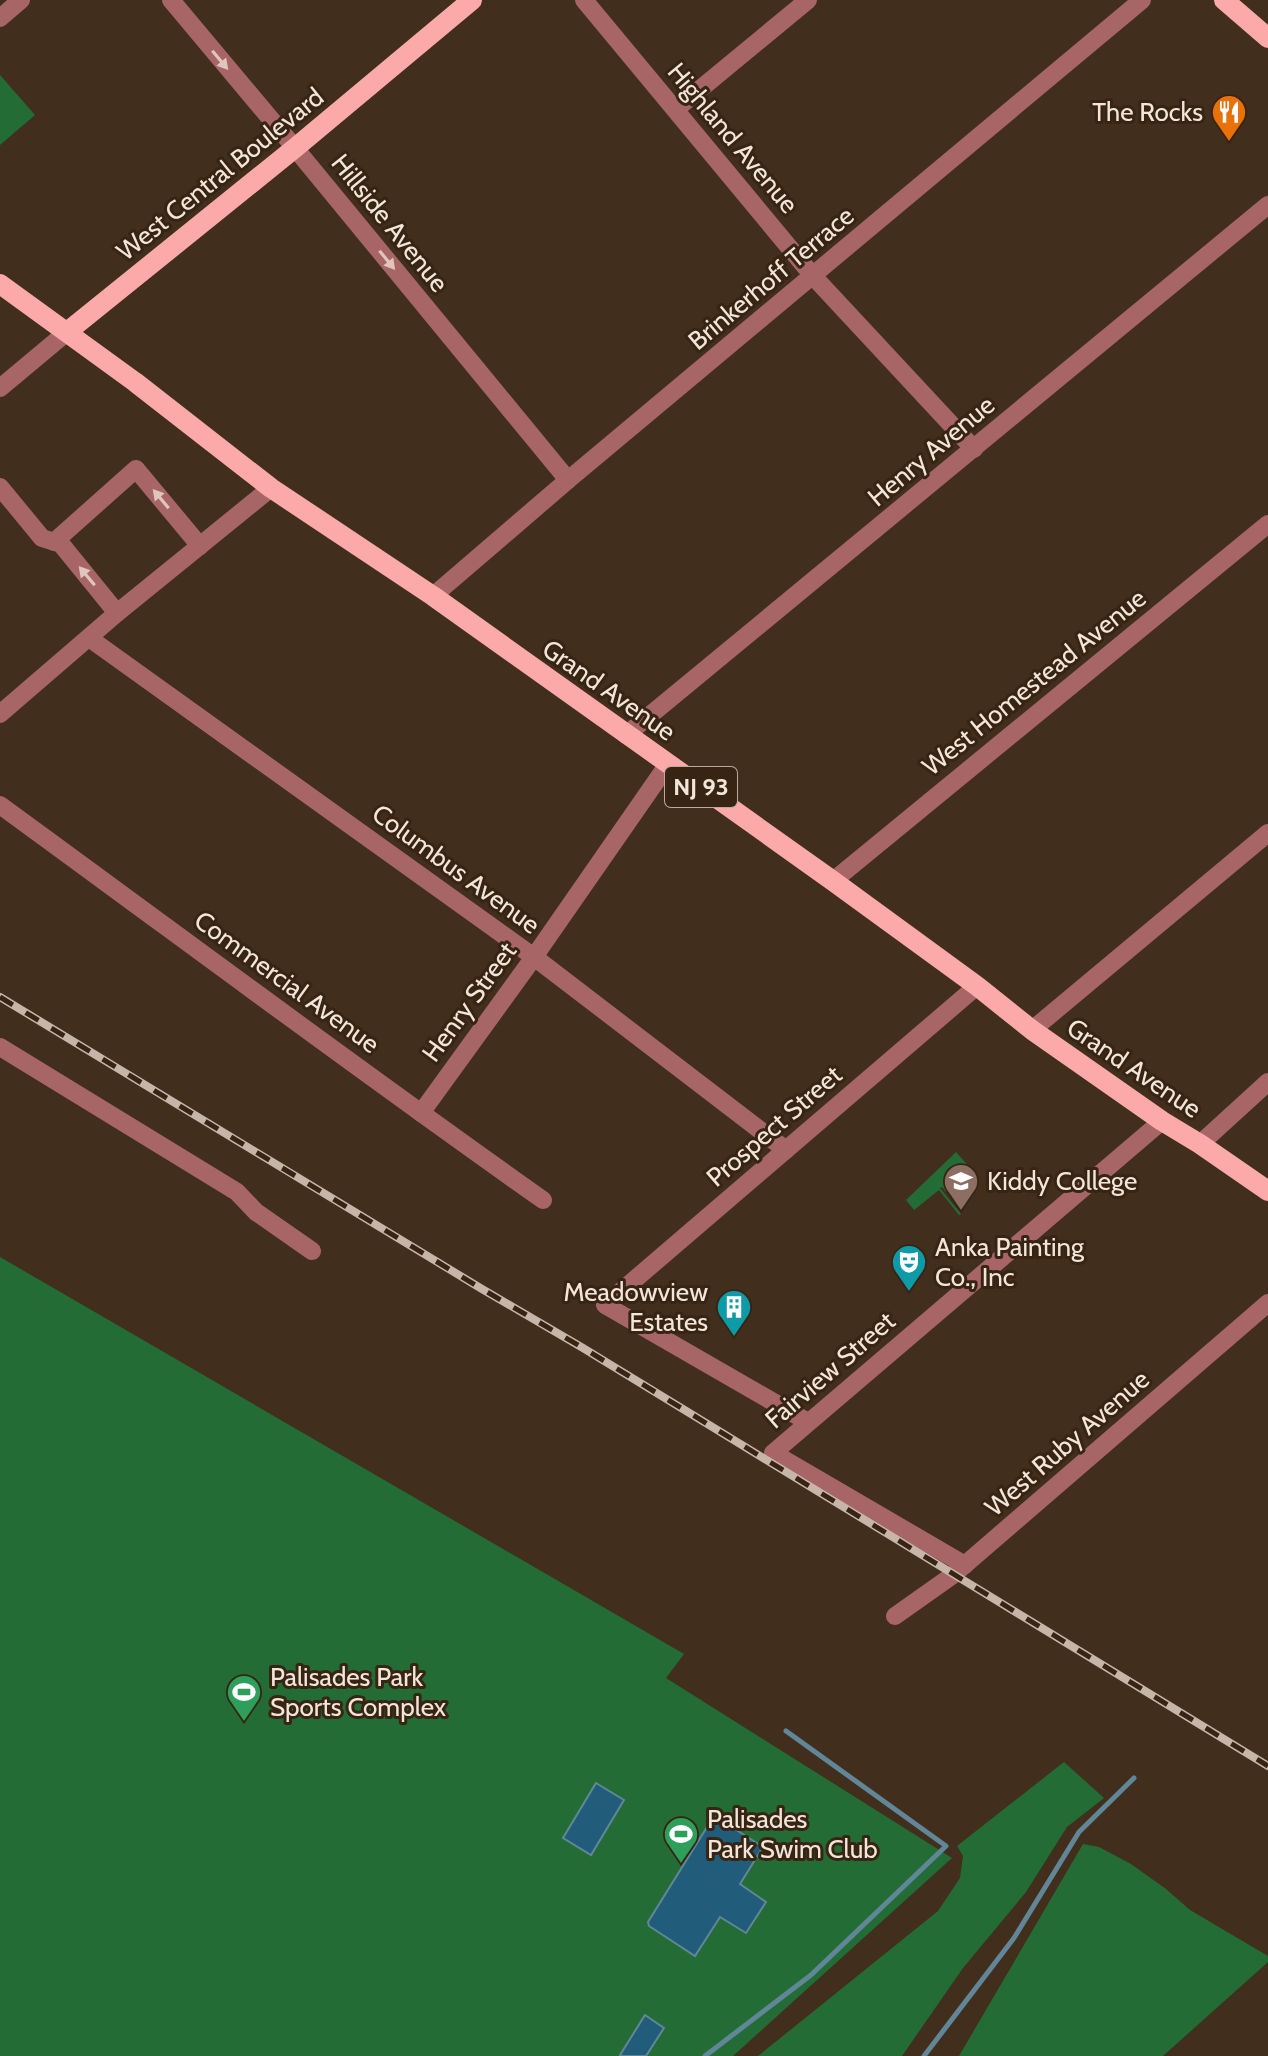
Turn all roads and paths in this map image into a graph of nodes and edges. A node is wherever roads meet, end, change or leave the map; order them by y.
1 (21, 0) edge
2 (171, 0) edge
3 (472, 0) edge
4 (584, 0) edge
5 (808, 0) edge
6 (1142, 0) edge
7 (1224, 0) edge
8 (0, 18) edge
9 (1268, 38) edge
10 (676, 109) junction
11 (295, 148) junction
12 (1268, 205) edge
13 (813, 276) junction
14 (0, 284) edge
15 (67, 332) junction
16 (0, 388) edge
17 (974, 449) junction
18 (568, 480) junction
19 (0, 487) edge
20 (271, 488) junction
21 (1268, 524) edge
22 (54, 542) junction
23 (200, 546) junction
24 (433, 596) junction
25 (117, 613) junction
26 (89, 638) junction
27 (0, 714) edge
28 (626, 735) junction
29 (668, 764) junction
30 (0, 805) edge
31 (1268, 833) edge
32 (833, 881) junction
33 (534, 957) junction
34 (977, 986) junction
35 (1032, 1030) junction
36 (0, 1047) edge
37 (1268, 1082) edge
38 (421, 1113) junction
39 (1162, 1121) junction
40 (1200, 1144) junction
41 (786, 1150) junction
42 (1268, 1191) edge
43 (543, 1200) dead end
44 (312, 1251) dead end
45 (1268, 1303) edge
46 (808, 1422) junction
47 (965, 1565) junction
48 (895, 1616) dead end

1 - 8 street
2 -> 11 street, Hillside Avenue
3 - 11 main road, West Central Boulevard
4 - 10 street, Highland Avenue
5 - 10 street
6 - 13 street, Brinkerhoff Terrace
7 - 9 main road
10 - 13 street, Highland Avenue
11 - 15 main road, West Central Boulevard
11 -> 18 street, Hillside Avenue
12 - 17 street, Henry Avenue
13 - 17 street, Highland Avenue
13 - 18 street, Brinkerhoff Terrace
14 - 15 main road, Grand Avenue / NJ 93
15 - 16 street, West Central Boulevard
15 - 20 main road, Grand Avenue / NJ 93
17 - 28 street, Henry Avenue
18 - 24 street, Brinkerhoff Terrace
19 - 22 street
20 - 23 street
20 - 24 main road, Grand Avenue / NJ 93
21 - 32 street, West Homestead Avenue
23 -> 22 street
25 -> 22 street
23 - 25 street
24 - 28 main road, Grand Avenue / NJ 93
25 - 26 street
26 - 27 street
26 - 33 street, Columbus Avenue
28 - 29 main road, Grand Avenue / NJ 93
29 - 32 main road, Grand Avenue / NJ 93
29 - 33 street, Henry Street
30 - 38 street, Commercial Avenue
31 - 35 street
32 - 34 main road, Grand Avenue / NJ 93
33 - 38 street, Henry Street
33 - 41 street, Columbus Avenue
34 - 35 main road, Grand Avenue / NJ 93
34 - 41 street, Prospect Street
35 - 39 main road, Grand Avenue / NJ 93
36 - 44 street
37 - 40 street
38 - 43 street, Commercial Avenue
39 - 40 main road, Grand Avenue / NJ 93
39 - 46 street, Fairview Street
40 - 42 main road, Grand Avenue / NJ 93
41 - 46 street, Prospect Street
45 - 47 street, West Ruby Avenue
46 - 47 street, Fairview Street
47 - 48 street, West Ruby Avenue

